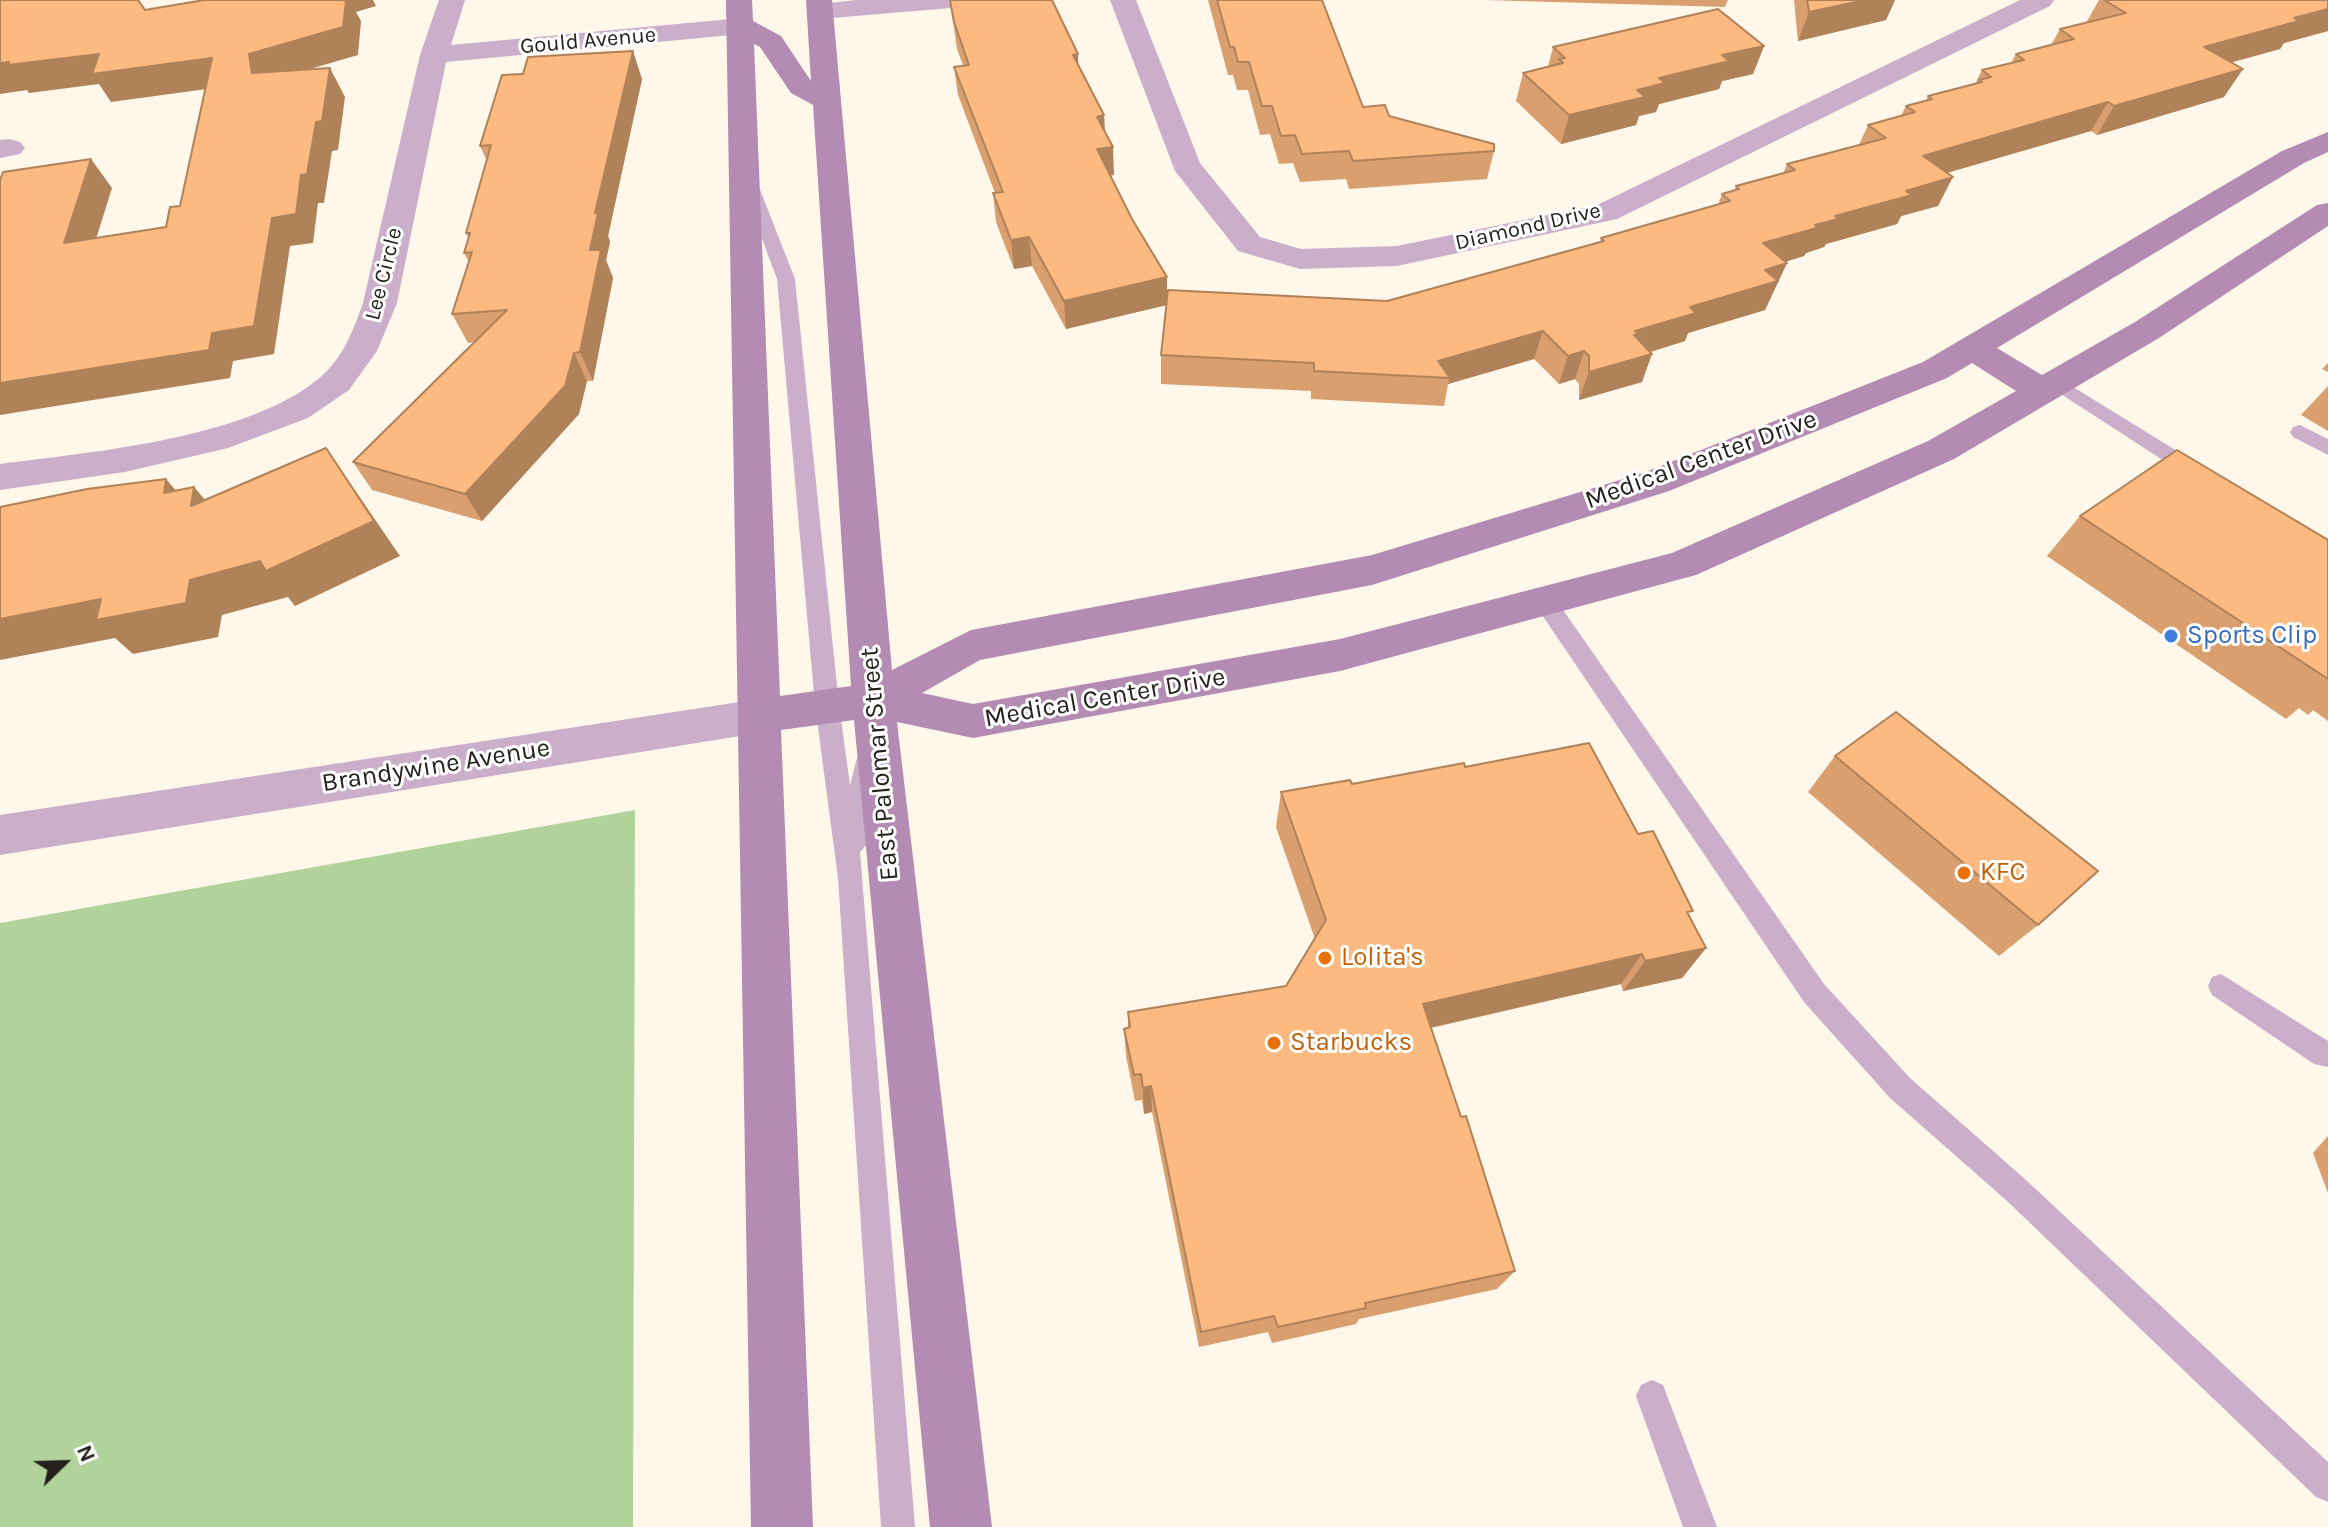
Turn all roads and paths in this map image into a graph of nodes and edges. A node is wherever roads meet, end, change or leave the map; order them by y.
1 (452, 0) edge
2 (793, 0) edge
3 (951, 0) edge
4 (1123, 0) edge
5 (2041, 0) edge
6 (820, 5) edge
7 (741, 13) edge
8 (434, 55) junction
9 (825, 100) junction
10 (2328, 141) edge
11 (746, 172) junction
12 (2328, 212) edge
13 (1972, 348) junction
14 (2049, 387) junction
15 (2300, 432) dead end
16 (2328, 448) edge
17 (0, 477) edge
18 (2211, 481) edge
19 (1546, 603) junction
20 (850, 702) junction
21 (759, 716) junction
22 (0, 835) edge
23 (851, 878) junction
24 (2221, 986) dead end
25 (2328, 1054) edge
26 (1652, 1396) dead end
27 (2328, 1485) edge
28 (782, 1527) edge
29 (898, 1527) edge
30 (961, 1527) edge
31 (1700, 1527) edge

1 - 8 street, Lee Circle
2 - 6 main road
3 - 6 street
4 - 5 street, Diamond Drive
6 - 9 main road, East Palomar Street
7 - 8 street, Gould Avenue
7 - 9 main road
7 - 11 main road
8 - 17 street, Lee Circle
9 - 20 main road, East Palomar Street
10 - 13 main road, Medical Center Drive
11 - 20 lane
11 - 21 main road
12 - 14 main road, Medical Center Drive
13 - 14 main road
13 - 20 main road, Medical Center Drive
14 - 18 lane
14 - 19 main road, Medical Center Drive
15 - 16 lane
19 - 20 main road, Medical Center Drive
19 - 27 lane
20 - 21 main road, Brandywine Avenue
20 - 23 lane
20 - 23 lane
20 - 30 main road, East Palomar Street
21 - 22 street, Brandywine Avenue
21 - 28 main road
23 - 29 lane
24 - 25 lane
26 - 31 lane

